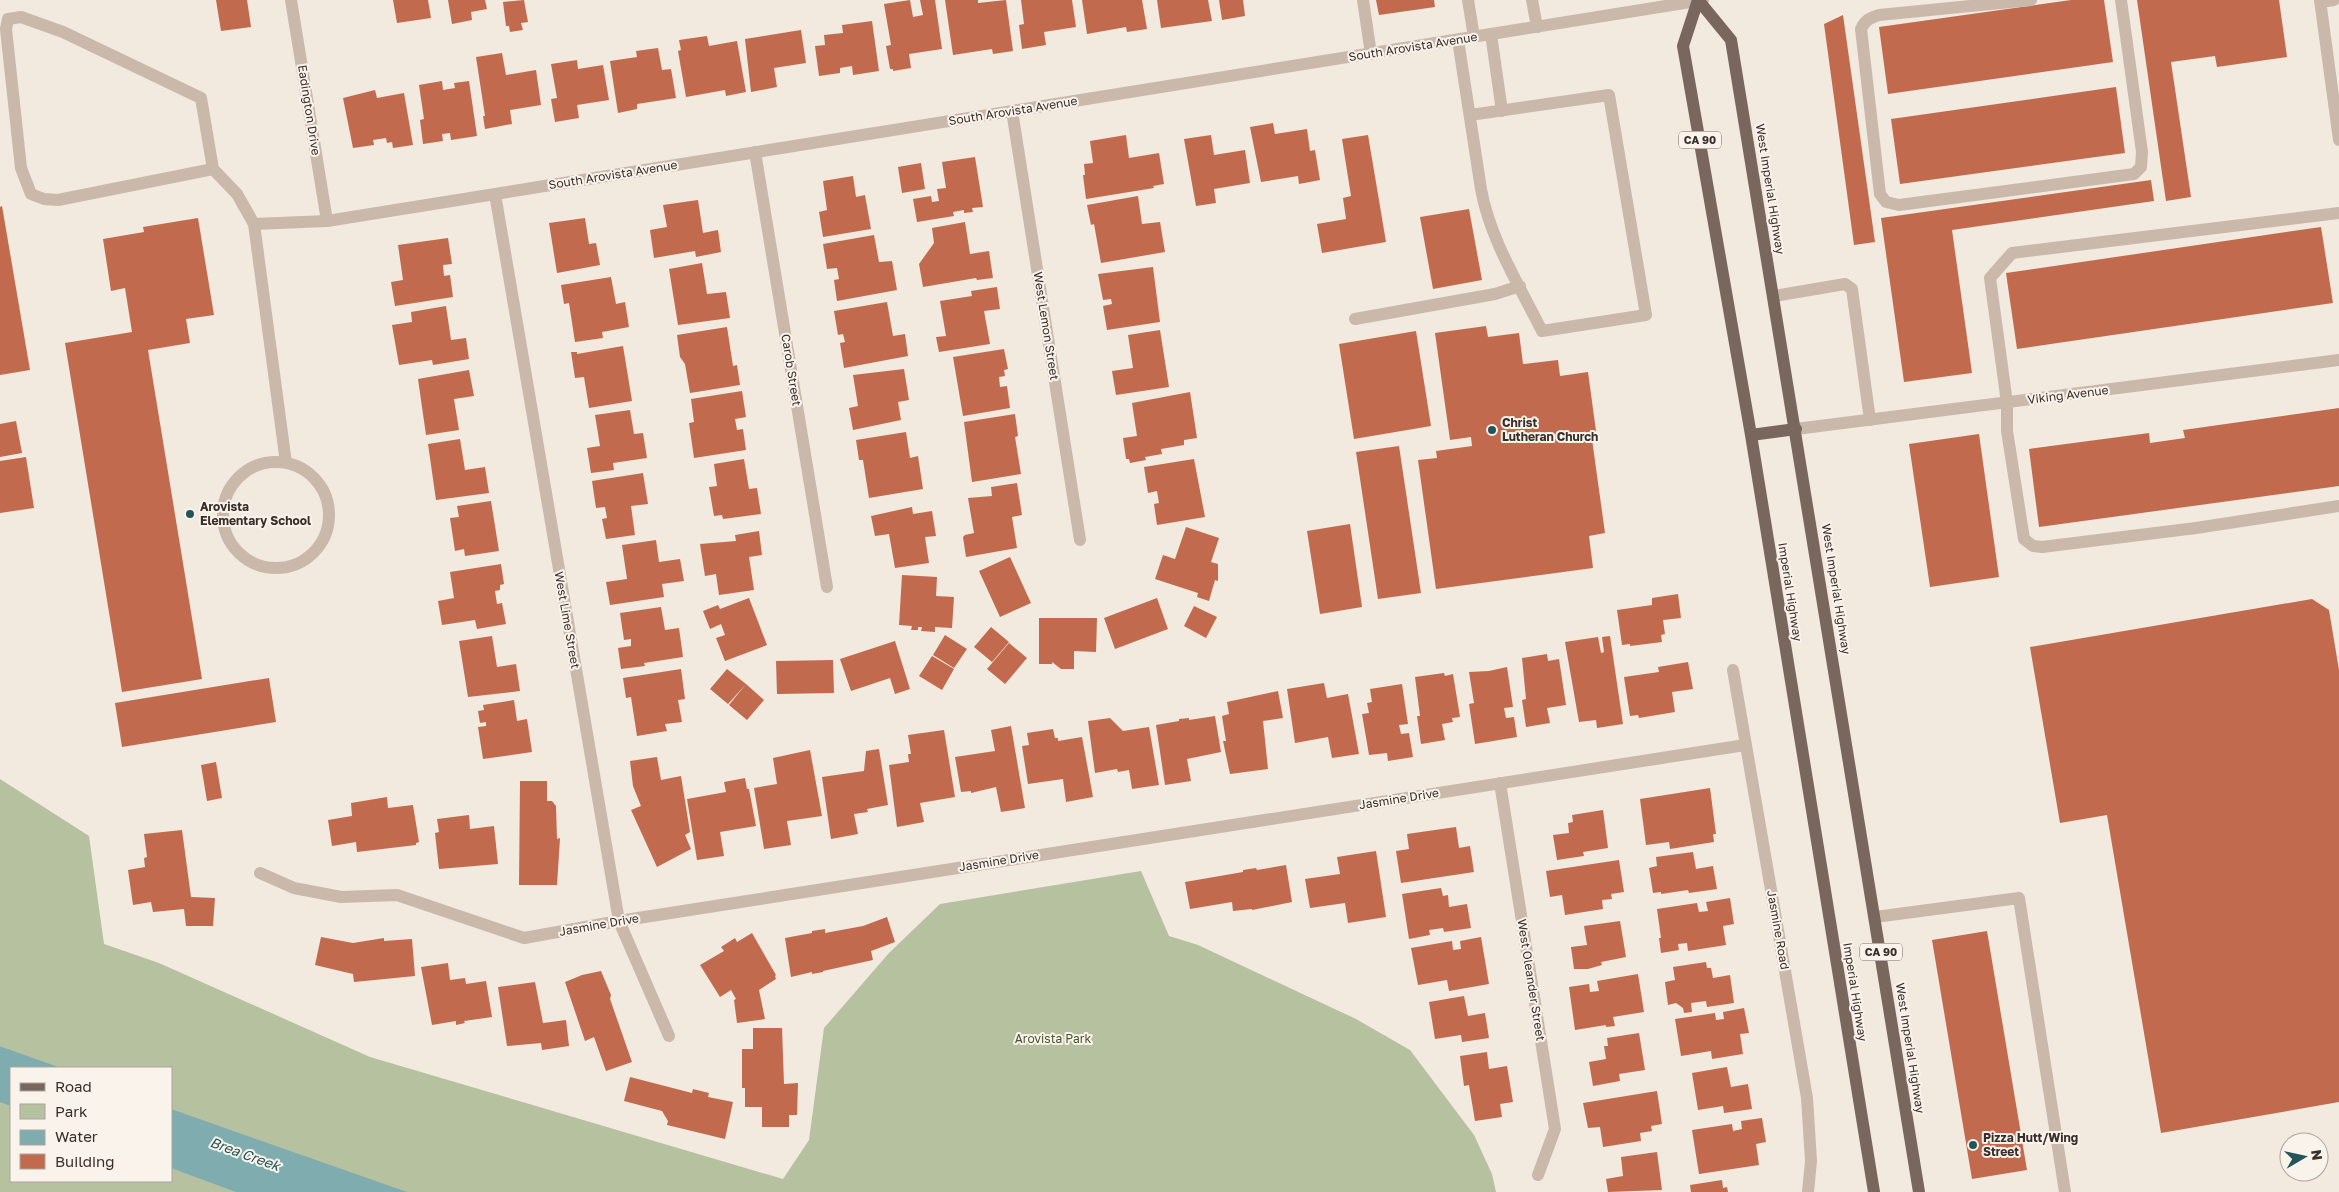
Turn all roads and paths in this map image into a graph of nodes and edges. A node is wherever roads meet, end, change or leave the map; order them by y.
1 (291, 0) edge
2 (1363, 0) edge
3 (1468, 0) edge
4 (1532, 0) edge
5 (1700, 0) edge
6 (2031, 0) edge
7 (2121, 0) edge
8 (2334, 0) edge
9 (2320, 1) edge
10 (1537, 27) junction
11 (1491, 34) junction
12 (1474, 37) junction
13 (1458, 40) junction
14 (1371, 54) junction
15 (1012, 111) junction
16 (1502, 111) junction
17 (1470, 116) junction
18 (2339, 140) edge
19 (756, 152) junction
20 (213, 169) junction
21 (495, 194) junction
22 (2339, 213) edge
23 (327, 221) junction
24 (254, 224) junction
25 (1520, 286) junction
26 (1774, 296) junction
27 (1355, 320) dead end
28 (2339, 360) edge
29 (2007, 402) junction
30 (1870, 420) junction
31 (1796, 429) junction
32 (1751, 436) junction
33 (286, 463) junction
34 (2339, 506) edge
35 (1080, 540) dead end
36 (827, 587) dead end
37 (1733, 670) dead end
38 (1745, 745) junction
39 (1500, 783) junction
40 (260, 873) dead end
41 (1875, 917) junction
42 (619, 921) junction
43 (669, 1036) dead end
44 (1538, 1174) dead end
45 (1808, 1192) edge
46 (1874, 1192) edge
47 (1920, 1192) edge
48 (2065, 1192) edge

1 - 23 street, Eadington Drive
2 - 14 street
3 - 12 street
4 - 10 street
5 - 10 street, South Arovista Avenue
5 - 26 main road, West Imperial Highway / CA 90
5 - 32 main road, Imperial Highway / CA 90
6 - 7 street
8 - 9 street
9 - 18 street
10 - 11 street, South Arovista Avenue
11 - 12 street, South Arovista Avenue
11 - 16 street
12 - 13 street, South Arovista Avenue
13 - 14 street, South Arovista Avenue
13 - 17 street
14 - 15 street, South Arovista Avenue
15 - 19 street, South Arovista Avenue
15 - 35 street, West Lemon Street
16 - 17 street
16 - 25 street
17 - 25 street
19 - 21 street, South Arovista Avenue
19 - 36 street, Carob Street
20 - 20 street
20 - 24 street
21 - 23 street, South Arovista Avenue
21 - 42 street, West Lime Street
22 - 29 street
23 - 24 street, South Arovista Avenue
24 - 33 street
25 - 27 street
26 - 30 street
26 - 31 main road, West Imperial Highway / CA 90
28 - 29 street, Viking Avenue
29 - 30 street, Viking Avenue
29 - 34 street
30 - 31 street, Viking Avenue
31 - 32 main road
31 - 41 main road, West Imperial Highway / CA 90
32 - 46 main road, Imperial Highway / CA 90
33 - 33 street
37 - 38 street, Jasmine Road
38 - 39 street, Jasmine Drive
38 - 45 street, Jasmine Road
39 - 42 street, Jasmine Drive
39 - 44 street, West Oleander Street
40 - 42 street, Jasmine Drive
41 - 47 main road, West Imperial Highway / CA 90
41 - 48 street
42 - 43 street, West Lime Street

